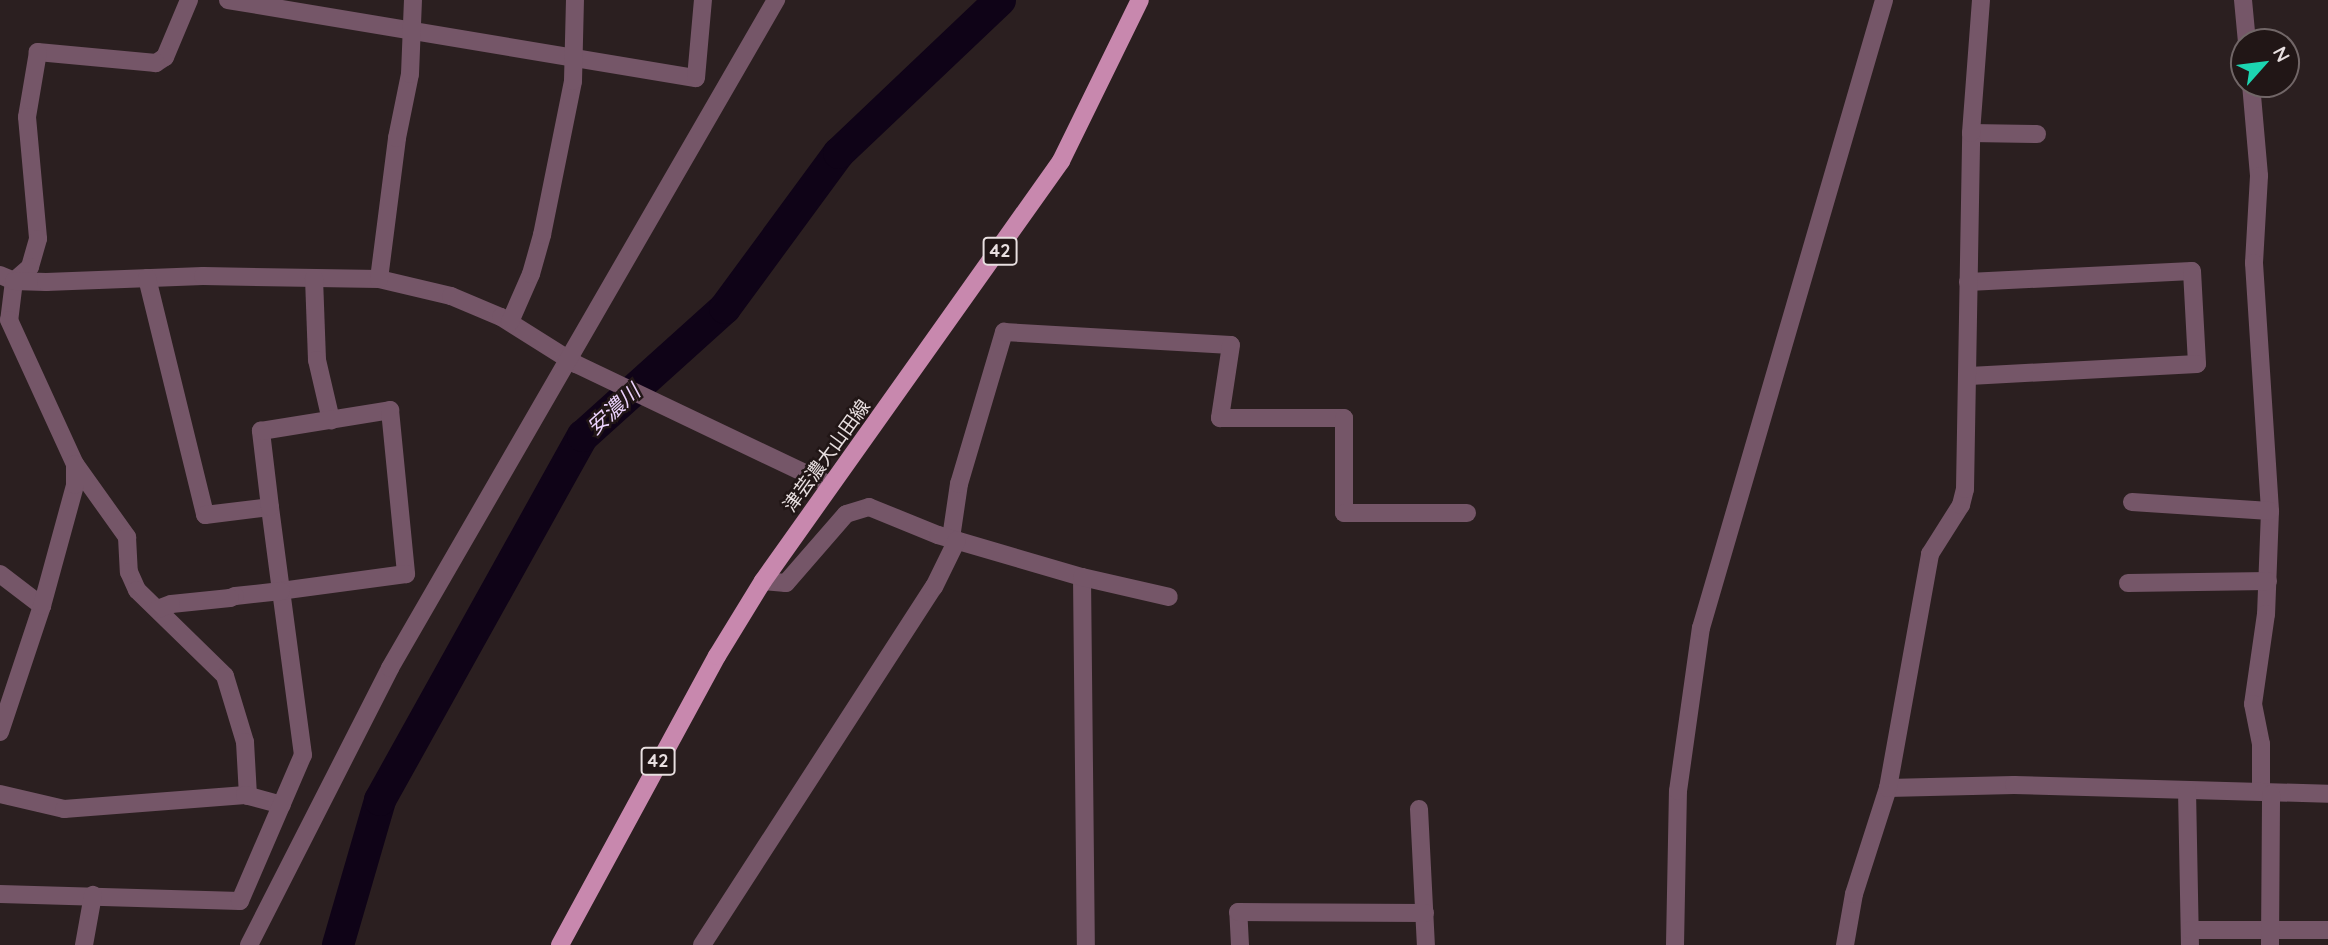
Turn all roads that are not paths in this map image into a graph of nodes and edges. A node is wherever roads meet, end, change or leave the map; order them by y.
1 (189, 0) edge
2 (228, 0) edge
3 (413, 0) edge
4 (575, 0) edge
5 (704, 0) edge
6 (776, 0) edge
7 (1140, 0) edge
8 (1884, 0) edge
9 (1981, 0) edge
10 (2243, 0) edge
11 (2246, 28) edge
12 (414, 32) junction
13 (576, 58) junction
14 (2252, 98) edge
15 (1971, 133) junction
16 (2037, 134) dead end
17 (7, 278) edge
18 (147, 278) junction
19 (314, 278) junction
20 (380, 279) junction
21 (1968, 282) junction
22 (510, 322) junction
23 (571, 361) junction
24 (1969, 376) junction
25 (331, 420) junction
26 (75, 464) junction
27 (823, 483) junction
28 (2132, 502) dead end
29 (270, 508) junction
30 (2270, 511) junction
31 (1467, 513) dead end
32 (954, 539) junction
33 (0, 574) edge
34 (1082, 578) junction
35 (2268, 581) junction
36 (763, 582) junction
37 (2128, 583) dead end
38 (281, 591) junction
39 (1169, 597) dead end
40 (42, 606) junction
41 (158, 609) junction
42 (0, 732) edge
43 (1888, 788) junction
44 (2187, 790) junction
45 (2266, 792) junction
46 (0, 794) edge
47 (2328, 794) edge
48 (248, 796) junction
49 (282, 805) junction
50 (1419, 809) dead end
51 (0, 894) edge
52 (93, 895) junction
53 (1424, 913) junction
54 (2328, 930) edge
55 (2190, 937) edge
56 (2270, 937) edge
57 (84, 945) edge
58 (249, 945) edge
59 (560, 945) edge
60 (702, 945) edge
61 (1086, 945) edge
62 (1240, 945) edge
63 (1426, 945) edge
64 (1675, 945) edge
65 (1845, 945) edge

1 - 17 street
2 - 12 street
3 - 12 street
4 - 13 street
5 - 13 street
6 - 23 street
7 - 27 main road, 津芸濃大山田線 / 42
8 - 64 street
9 - 15 street
10 - 11 street
12 - 13 street
12 - 20 street
13 - 22 street
14 - 30 street
15 - 16 street
15 - 21 street
17 - 18 street
17 - 26 street
18 - 19 street
18 - 29 street
19 - 20 street
19 - 25 street
20 - 22 street
21 - 24 street
21 - 24 street
22 - 23 street
23 - 27 street
23 - 58 street
24 - 43 street
25 - 29 street
25 - 38 street
26 - 40 street
26 - 41 street
27 - 36 main road, 津芸濃大山田線 / 42
28 - 30 street
29 - 38 street
30 - 35 street
31 - 32 street
32 - 34 street
32 - 36 street
32 - 60 street
33 - 40 street
34 - 39 street
34 - 61 street
35 - 37 street
35 - 45 street
36 - 59 main road, 津芸濃大山田線 / 42
38 - 41 street
38 - 49 street
40 - 42 street
41 - 48 street
43 - 44 street
43 - 65 street
44 - 45 street
44 - 55 street
45 - 47 street
45 - 56 street
46 - 48 street
48 - 49 street
49 - 52 street
50 - 53 street
51 - 52 street
52 - 57 street
53 - 62 street
53 - 63 street
54 - 56 street
55 - 56 street

